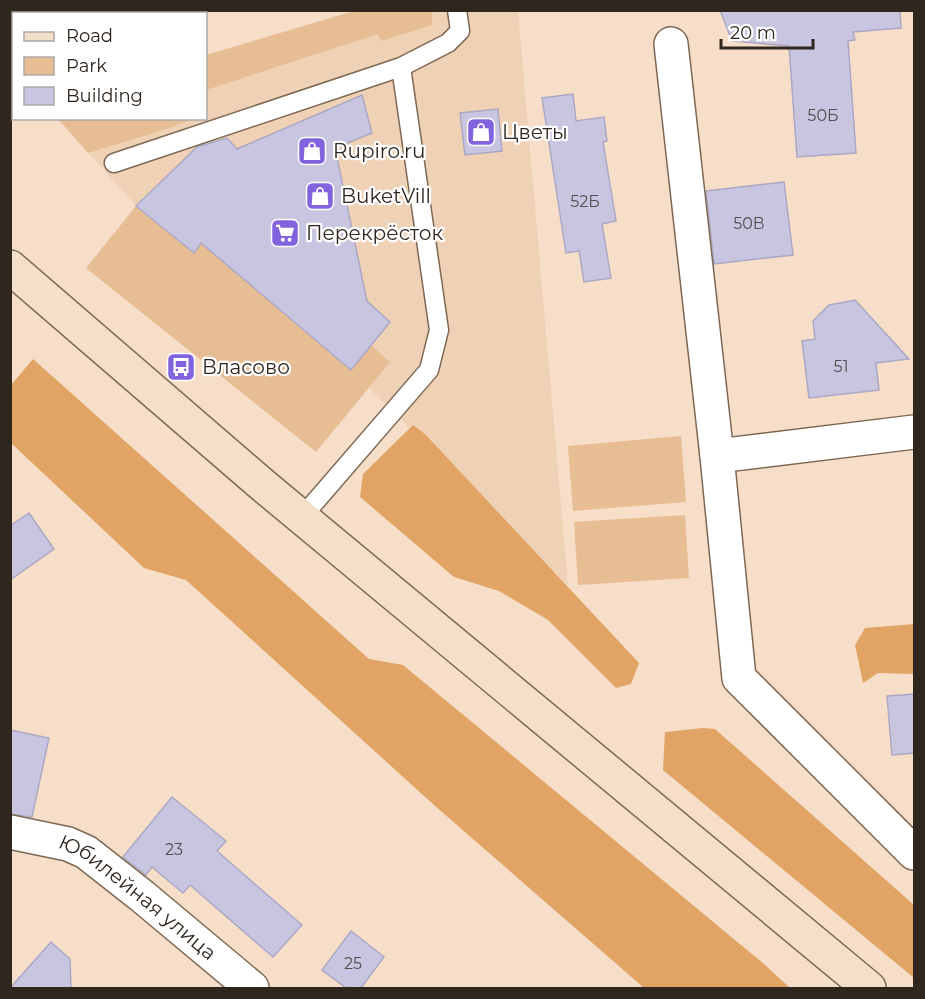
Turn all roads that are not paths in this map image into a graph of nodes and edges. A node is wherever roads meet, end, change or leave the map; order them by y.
1 (457, 10) edge
2 (671, 44) dead end
3 (400, 67) junction
4 (114, 163) dead end
5 (10, 267) edge
6 (915, 432) edge
7 (717, 456) junction
8 (302, 517) junction
9 (10, 832) edge
10 (915, 853) edge
11 (252, 988) edge
12 (869, 988) edge

1 - 3 lane
2 - 7 street
3 - 4 lane
3 - 8 lane
5 - 8 main road
6 - 7 street
7 - 10 street
8 - 12 main road
9 - 11 street, Юбилейная улица

